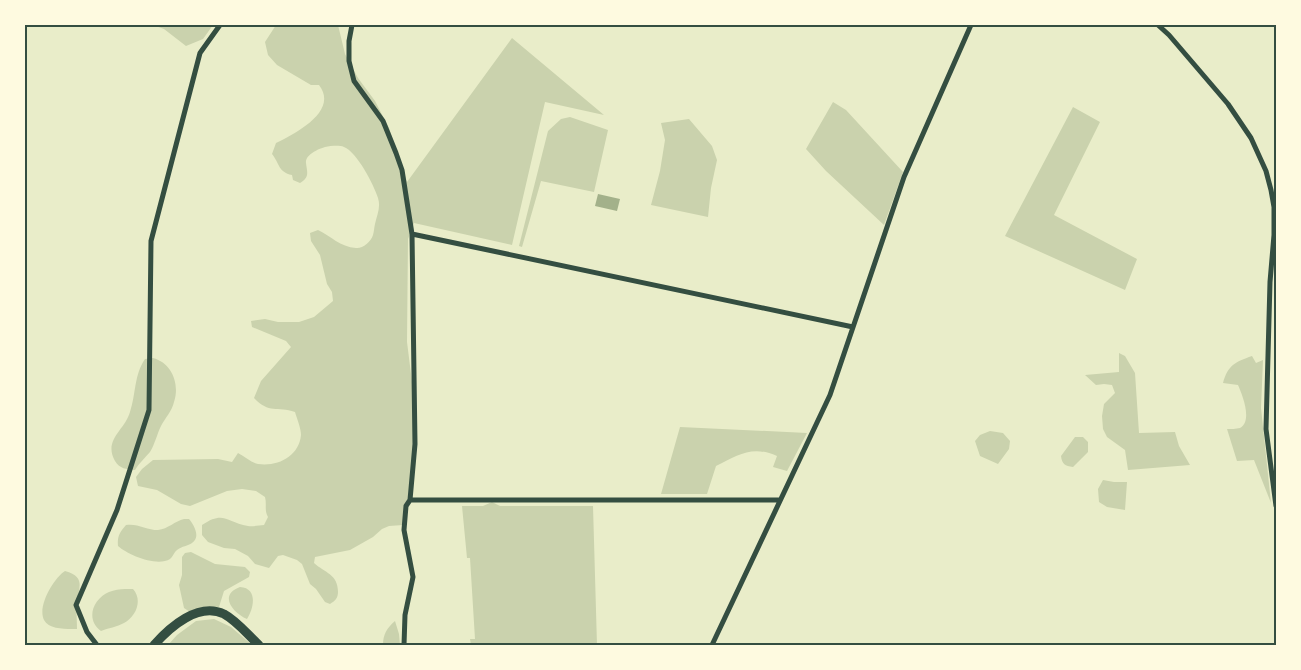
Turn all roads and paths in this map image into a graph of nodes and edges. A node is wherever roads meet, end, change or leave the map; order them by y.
1 (220, 25) edge
2 (352, 25) edge
3 (971, 25) edge
4 (1158, 25) edge
5 (412, 234) junction
6 (853, 327) junction
7 (410, 500) junction
8 (780, 500) junction
9 (1276, 506) edge
10 (97, 645) edge
11 (154, 645) edge
12 (259, 645) edge
13 (404, 645) edge
14 (712, 645) edge

1 - 10 street
2 - 5 street
3 - 6 street
4 - 9 street
5 - 6 street
5 - 7 street
6 - 8 street
7 - 8 street
7 - 13 street
8 - 14 street
11 - 12 street

